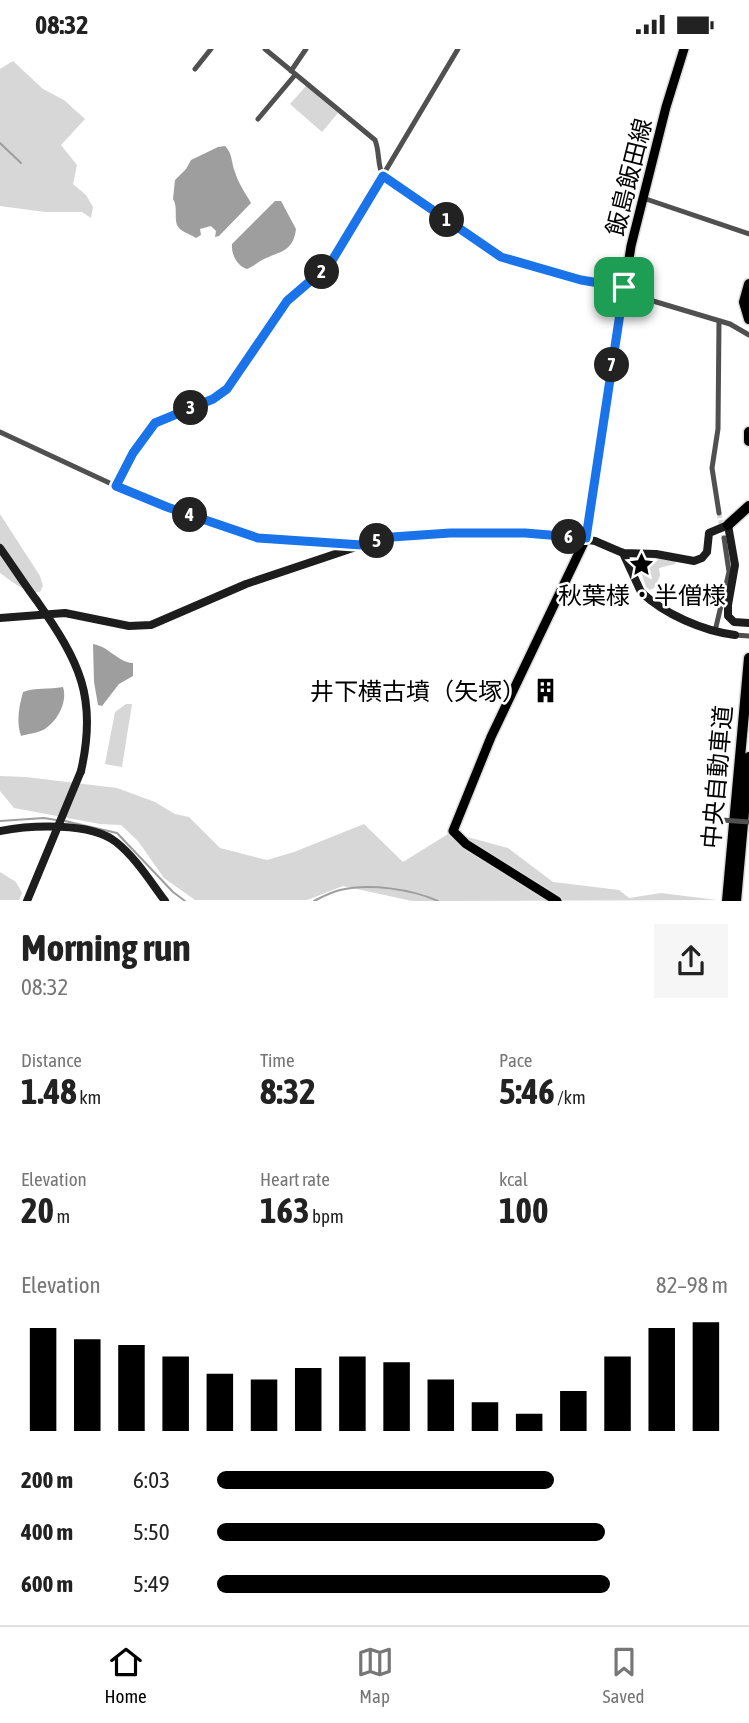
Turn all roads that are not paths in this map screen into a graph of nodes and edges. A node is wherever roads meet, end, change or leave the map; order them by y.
1 (211, 49) edge
2 (265, 49) edge
3 (306, 49) edge
4 (458, 49) edge
5 (684, 49) edge
6 (195, 69) dead end
7 (293, 73) junction
8 (258, 119) dead end
9 (383, 176) junction
10 (643, 198) junction
11 (749, 233) edge
12 (749, 284) edge
13 (623, 289) junction
14 (749, 319) edge
15 (719, 321) junction
16 (749, 335) edge
17 (0, 432) edge
18 (749, 432) edge
19 (749, 441) edge
20 (116, 486) junction
21 (749, 506) edge
22 (719, 513) tunnel mouth
23 (749, 513) edge
24 (728, 525) junction
25 (586, 538) junction
26 (724, 538) tunnel mouth
27 (362, 545) junction
28 (0, 548) edge
29 (623, 553) junction
30 (45, 613) junction
31 (0, 618) edge
32 (749, 623) edge
33 (715, 631) junction
34 (735, 635) joint
35 (749, 636) edge
36 (749, 658) edge
37 (749, 757) edge
38 (722, 820) dead end
39 (749, 823) edge
40 (0, 831) edge
41 (27, 901) edge
42 (165, 901) edge
43 (556, 901) edge
44 (727, 901) edge
45 (736, 901) edge

1 - 6 street
2 - 7 street
3 - 7 street
4 - 9 street
5 - 10 main road, 飯島飯田線
7 - 8 street
7 - 9 street
9 - 13 street
9 - 20 street
10 - 11 street
10 - 13 main road, 飯島飯田線
12 - 14 highway
13 - 15 street
13 - 25 main road, 飯島飯田線
15 - 16 street
15 - 22 street
17 - 20 street
18 - 19 highway
20 - 27 street
21 - 24 highway
23 - 24 highway
24 - 29 street
24 - 32 street
25 - 27 street
25 - 29 street
25 - 43 main road, 飯島飯田線
26 - 33 street
27 - 30 street
28 - 30 street
29 - 33 street
30 - 31 street
30 - 41 street, bridge
33 - 34 street
34 - 35 street
36 - 44 highway, 中央自動車道
37 - 45 highway, 中央自動車道
38 - 39 street, bridge
40 - 42 street

